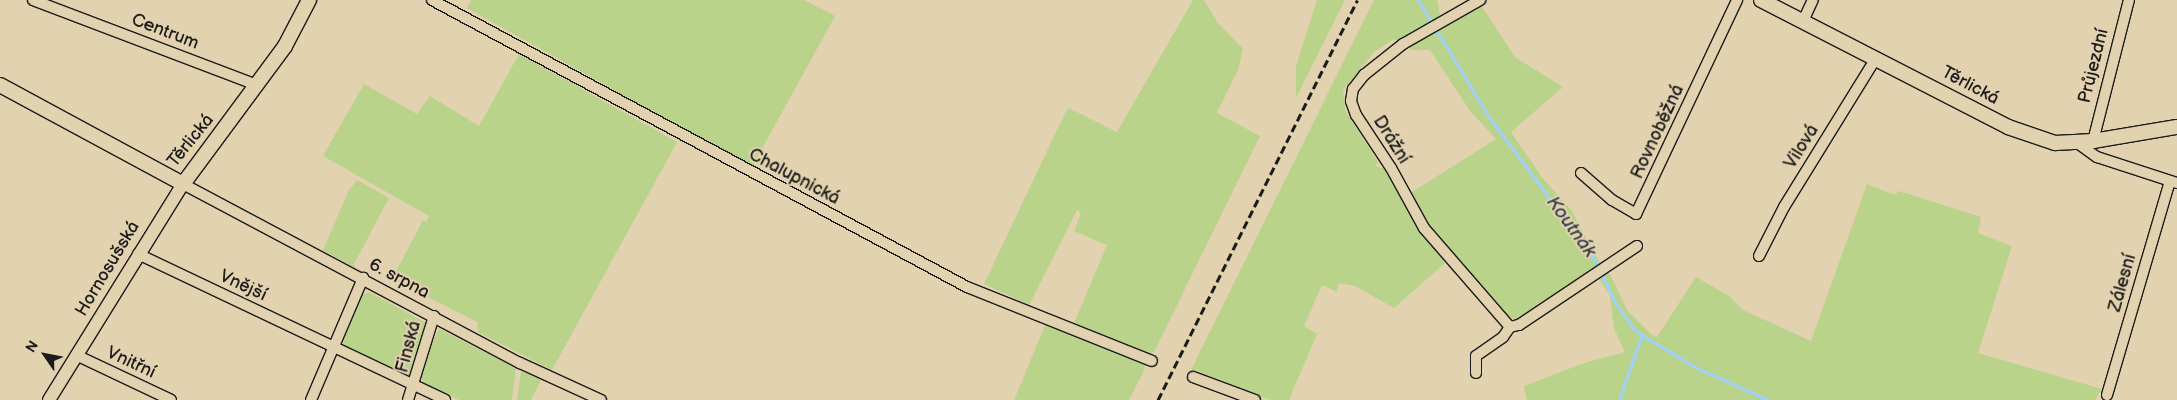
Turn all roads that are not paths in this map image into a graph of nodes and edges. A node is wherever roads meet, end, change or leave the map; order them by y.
1 (33, 0) edge
2 (309, 0) edge
3 (432, 0) edge
4 (1480, 0) edge
5 (1737, 0) edge
6 (1761, 0) edge
7 (1813, 0) edge
8 (2129, 0) edge
9 (48, 2) edge
10 (1804, 21) junction
11 (1876, 58) junction
12 (0, 85) edge
13 (256, 85) junction
14 (2177, 127) edge
15 (2093, 141) junction
16 (2076, 142) junction
17 (1581, 173) dead end
18 (2174, 182) edge
19 (182, 184) junction
20 (1637, 246) dead end
21 (138, 254) junction
22 (1759, 256) dead end
23 (363, 278) junction
24 (434, 316) junction
25 (1510, 328) junction
26 (335, 347) junction
27 (76, 355) junction
28 (1152, 361) dead end
29 (1476, 373) dead end
30 (1193, 377) dead end
31 (415, 386) junction
32 (2107, 395) dead end
33 (49, 400) edge
34 (171, 400) edge
35 (311, 400) edge
36 (408, 400) edge
37 (445, 400) edge
38 (601, 400) edge
39 (1255, 400) edge

1 - 9 street, Centrum
2 - 13 main road, Těrlická
3 - 28 street, Chalupnická
4 - 25 street, Drážní
5 - 17 street, Rovnoběžná
6 - 10 main road, Těrlická
7 - 10 street
8 - 15 street, Průjezdní
9 - 13 street, Centrum
10 - 11 main road, Těrlická
11 - 16 main road, Těrlická
11 - 22 street, Vilová
12 - 19 main road, Těrlická
13 - 19 main road, Těrlická
14 - 15 main road, Těrlická
15 - 16 main road, Těrlická
16 - 18 street, Zálesní
18 - 32 street, Zálesní
19 - 21 street, Hornosušská
19 - 23 street, 6. srpna
20 - 25 street
21 - 26 street, Vnější
21 - 27 street, Hornosušská
23 - 24 street, 6. srpna
23 - 26 street
24 - 31 street, Finská
24 - 38 street, 6. srpna
25 - 29 street
26 - 31 street, Vnější
26 - 35 street
27 - 33 street, Hornosušská
27 - 34 street, Vnitřní
30 - 39 street
31 - 36 street, Finská
31 - 37 street, Finská

